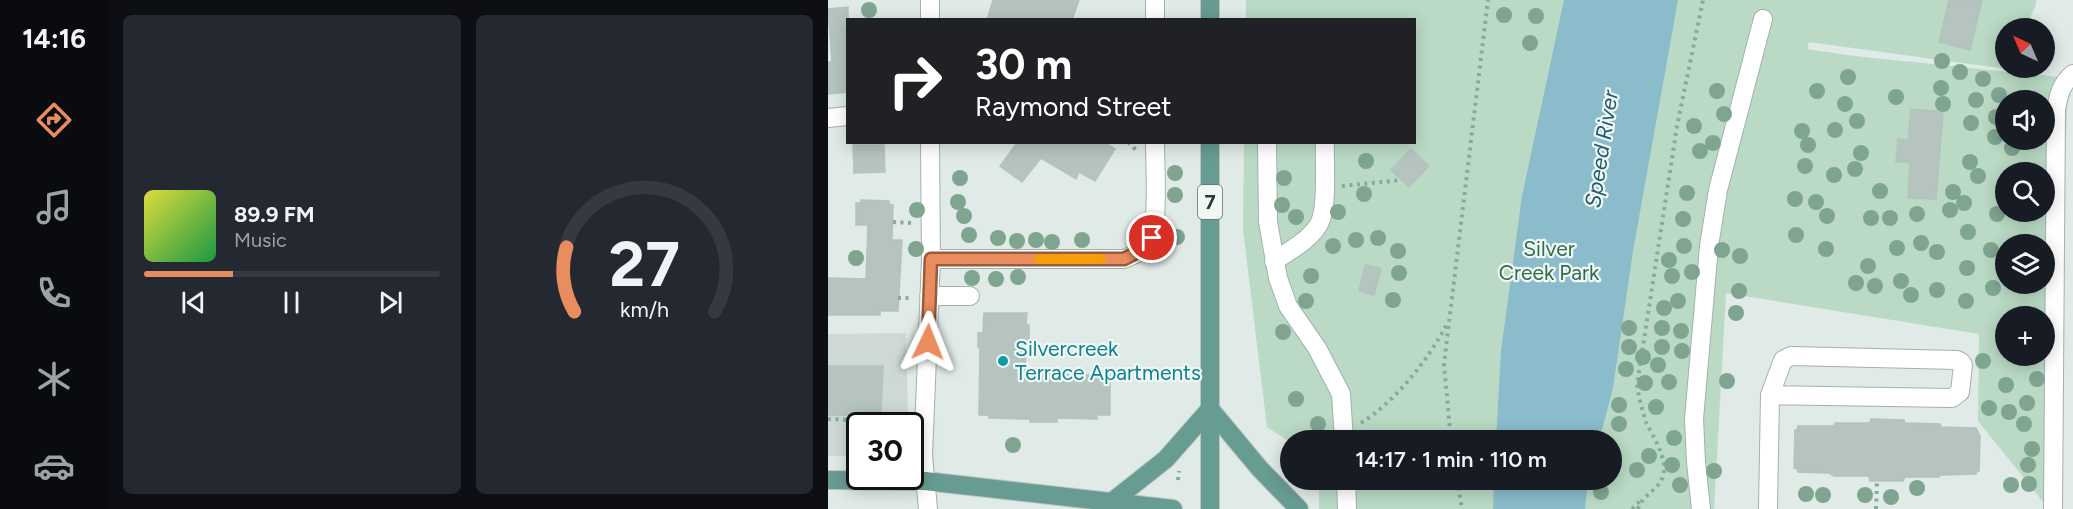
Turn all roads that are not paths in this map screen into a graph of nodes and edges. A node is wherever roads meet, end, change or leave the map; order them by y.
1 (930, 0) edge
2 (1155, 0) edge
3 (1210, 0) edge
4 (930, 18) edge
5 (1155, 18) edge
6 (1210, 18) edge
7 (1763, 19) dead end
8 (2073, 74) edge
9 (846, 116) edge
10 (828, 118) edge
11 (930, 144) edge
12 (1155, 144) edge
13 (1210, 144) edge
14 (1267, 144) edge
15 (1325, 144) edge
16 (931, 259) junction
17 (1274, 261) junction
18 (929, 296) junction
19 (970, 296) dead end
20 (1770, 395) junction
21 (1210, 409) junction
22 (1343, 430) edge
23 (828, 480) edge
24 (925, 481) junction
25 (1346, 490) edge
26 (1117, 505) edge
27 (928, 509) edge
28 (1173, 509) edge
29 (1210, 509) edge
30 (1299, 509) edge
31 (1347, 509) edge
32 (1701, 509) edge
33 (1767, 509) edge
34 (2053, 509) edge

1 - 4 street
2 - 5 street
3 - 6 main road
7 - 32 street
8 - 34 street
9 - 10 street
11 - 16 street
12 - 16 street
13 - 21 main road, 7
14 - 17 street
15 - 17 street
16 - 18 street
17 - 22 street
18 - 19 street
18 - 24 street
20 - 20 street
20 - 33 street
21 - 26 main road
21 - 29 main road, 7
21 - 30 main road
23 - 24 main road
24 - 26 main road
24 - 27 street
25 - 31 street
26 - 28 main road

